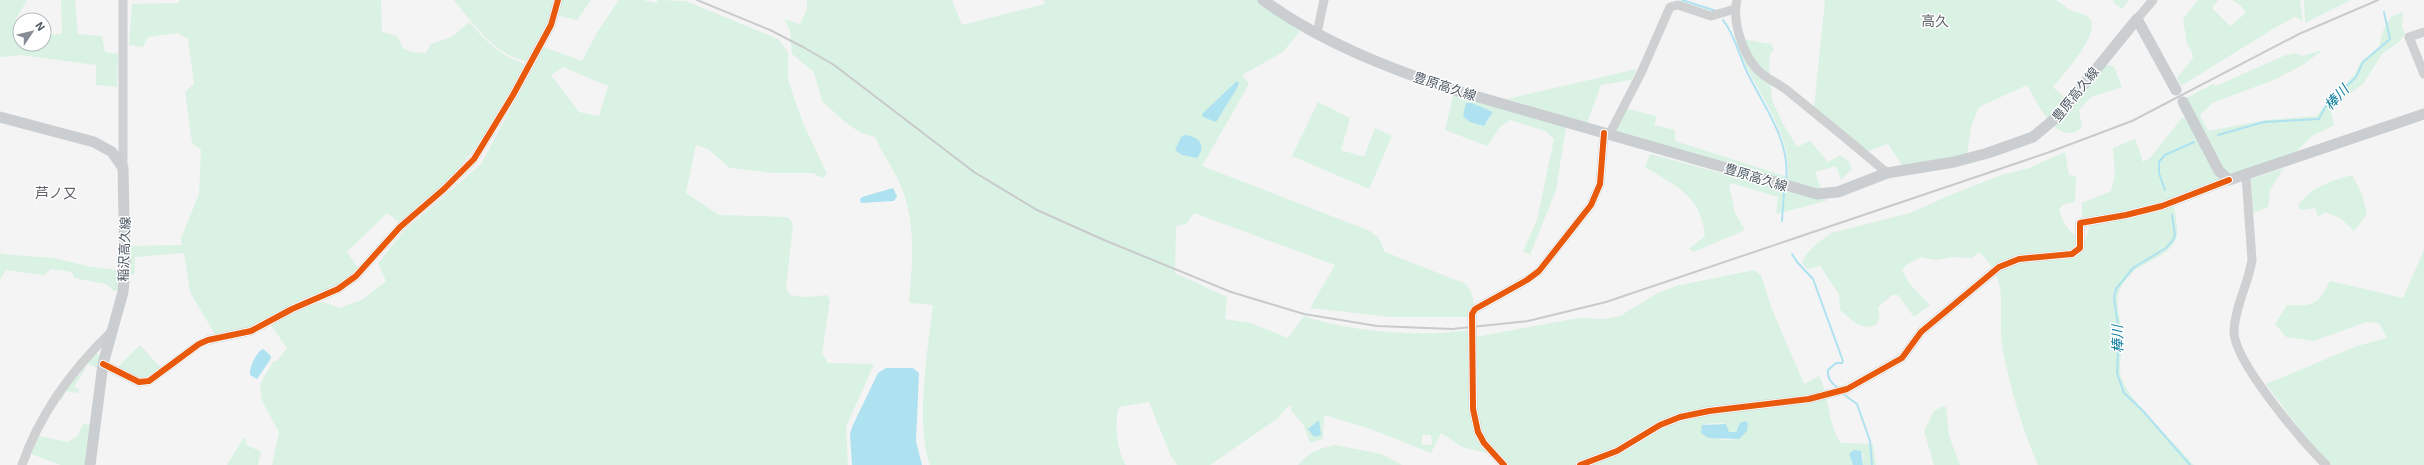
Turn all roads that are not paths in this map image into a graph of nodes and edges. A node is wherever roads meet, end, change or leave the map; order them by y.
1 (123, 0) edge
2 (558, 0) edge
3 (1263, 0) edge
4 (1324, 0) edge
5 (2152, 0) edge
6 (1736, 5) edge
7 (2137, 19) junction
8 (2424, 32) edge
9 (1317, 33) junction
10 (2424, 73) edge
11 (2176, 90) dead end
12 (2183, 102) dead end
13 (2424, 114) edge
14 (0, 117) edge
15 (1607, 134) junction
16 (123, 168) junction
17 (1887, 173) junction
18 (2246, 176) junction
19 (2229, 180) junction
20 (110, 333) junction
21 (103, 364) junction
22 (22, 465) edge
23 (90, 465) edge
24 (1504, 465) edge
25 (1580, 465) edge
26 (2326, 465) edge

1 - 16 street
2 - 21 street
3 - 9 main road, 豊原高久線
4 - 9 street
5 - 7 street
6 - 15 street
6 - 17 street
7 - 11 main road
7 - 17 main road, 豊原高久線
8 - 10 street
9 - 15 main road, 豊原高久線
12 - 19 main road
13 - 18 main road
14 - 16 main road
15 - 17 main road, 豊原高久線
15 - 24 street
16 - 20 main road, 稲沢高久線
18 - 19 main road
18 - 26 street
19 - 25 street
20 - 21 main road, 稲沢高久線
20 - 22 street
21 - 23 main road, 稲沢高久線

